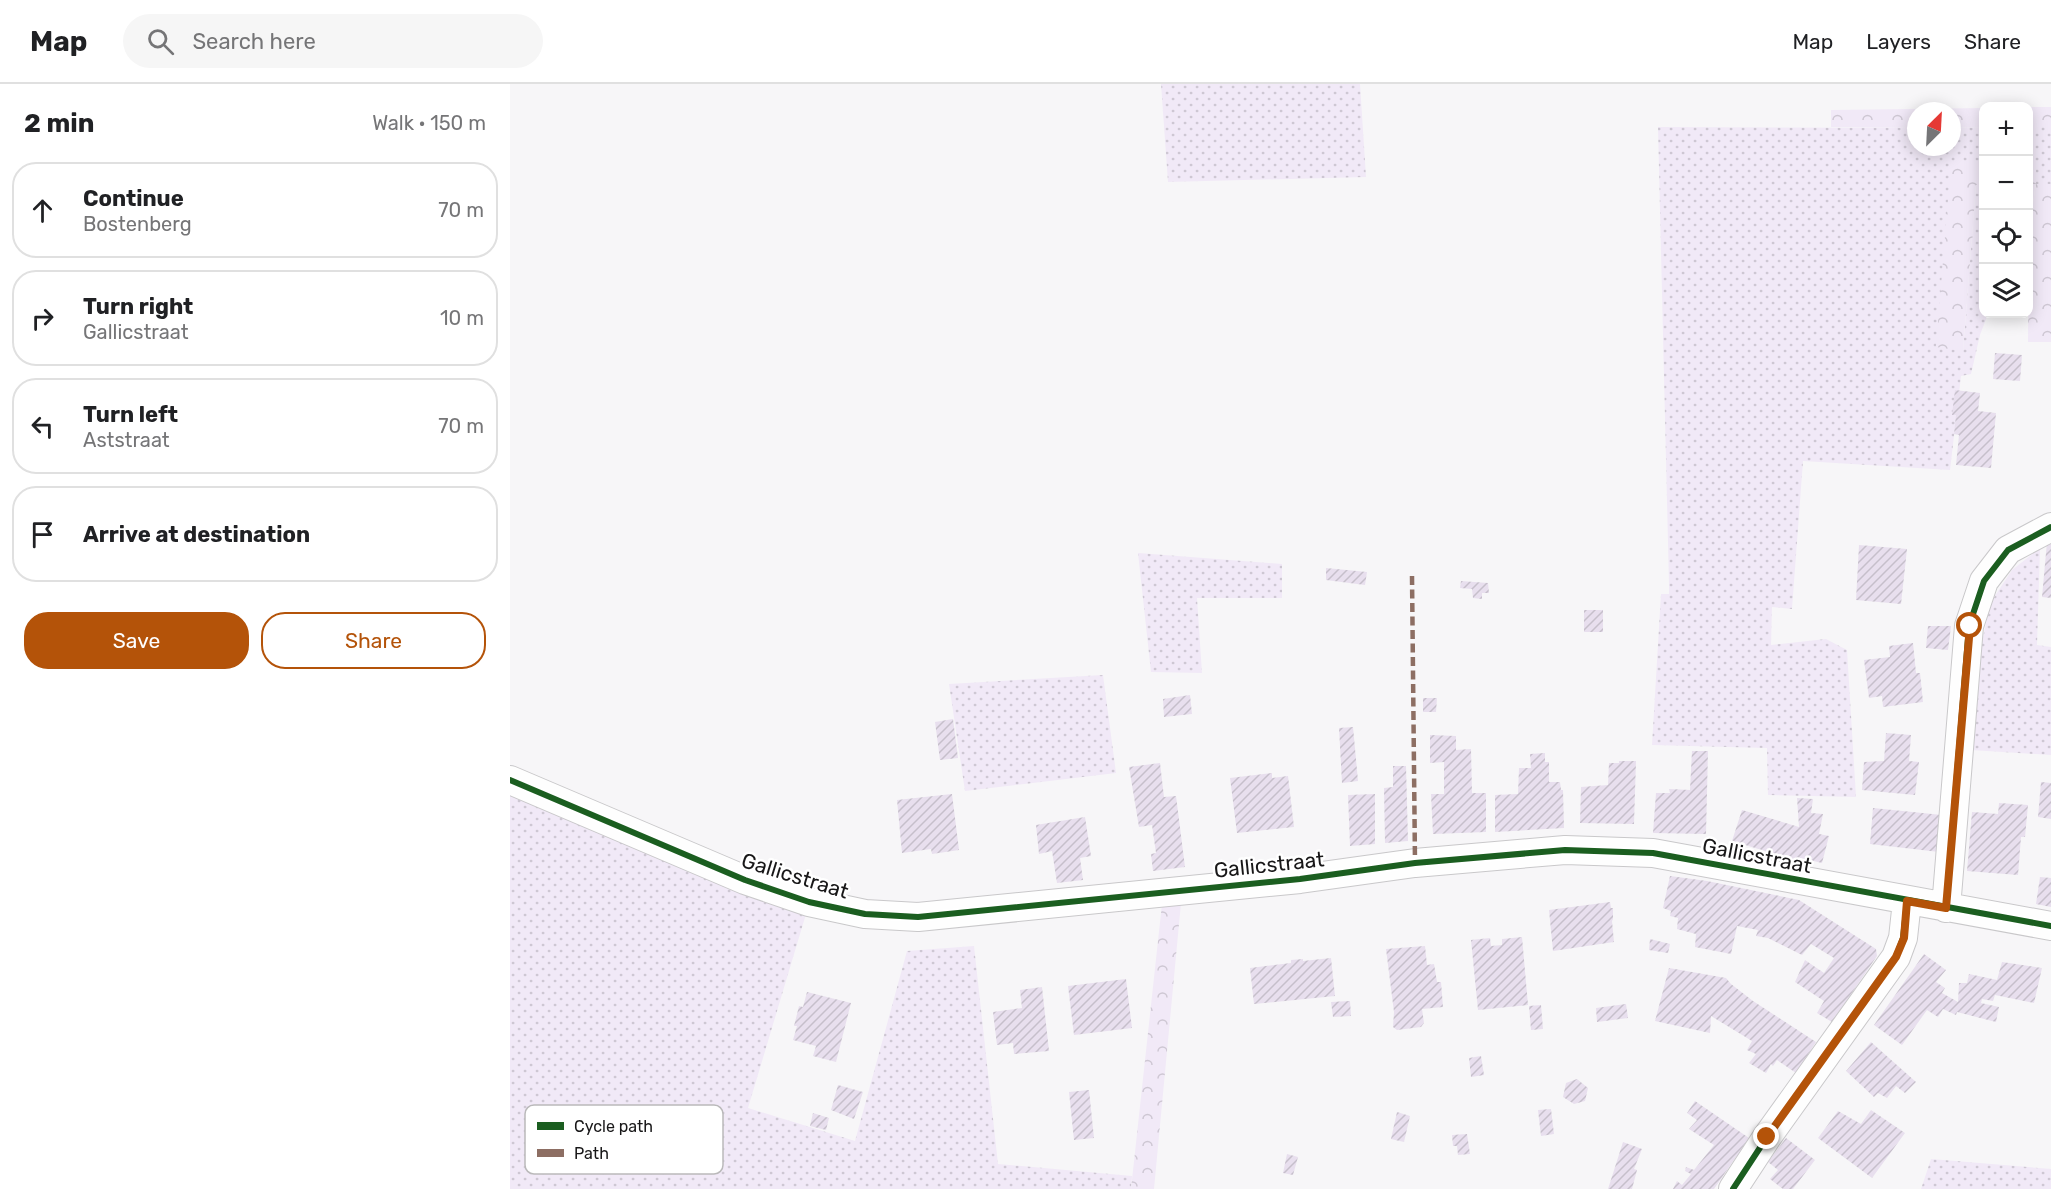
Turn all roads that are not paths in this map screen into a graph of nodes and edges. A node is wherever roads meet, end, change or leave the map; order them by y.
1 (2051, 527) edge
2 (510, 780) edge
3 (1907, 901) junction
4 (1946, 908) junction
5 (2051, 926) edge
6 (1733, 1189) edge

1 - 4 street
2 - 3 street, Gallicstraat
3 - 4 street, Gallicstraat
3 - 6 street
4 - 5 street, Gallicstraat

